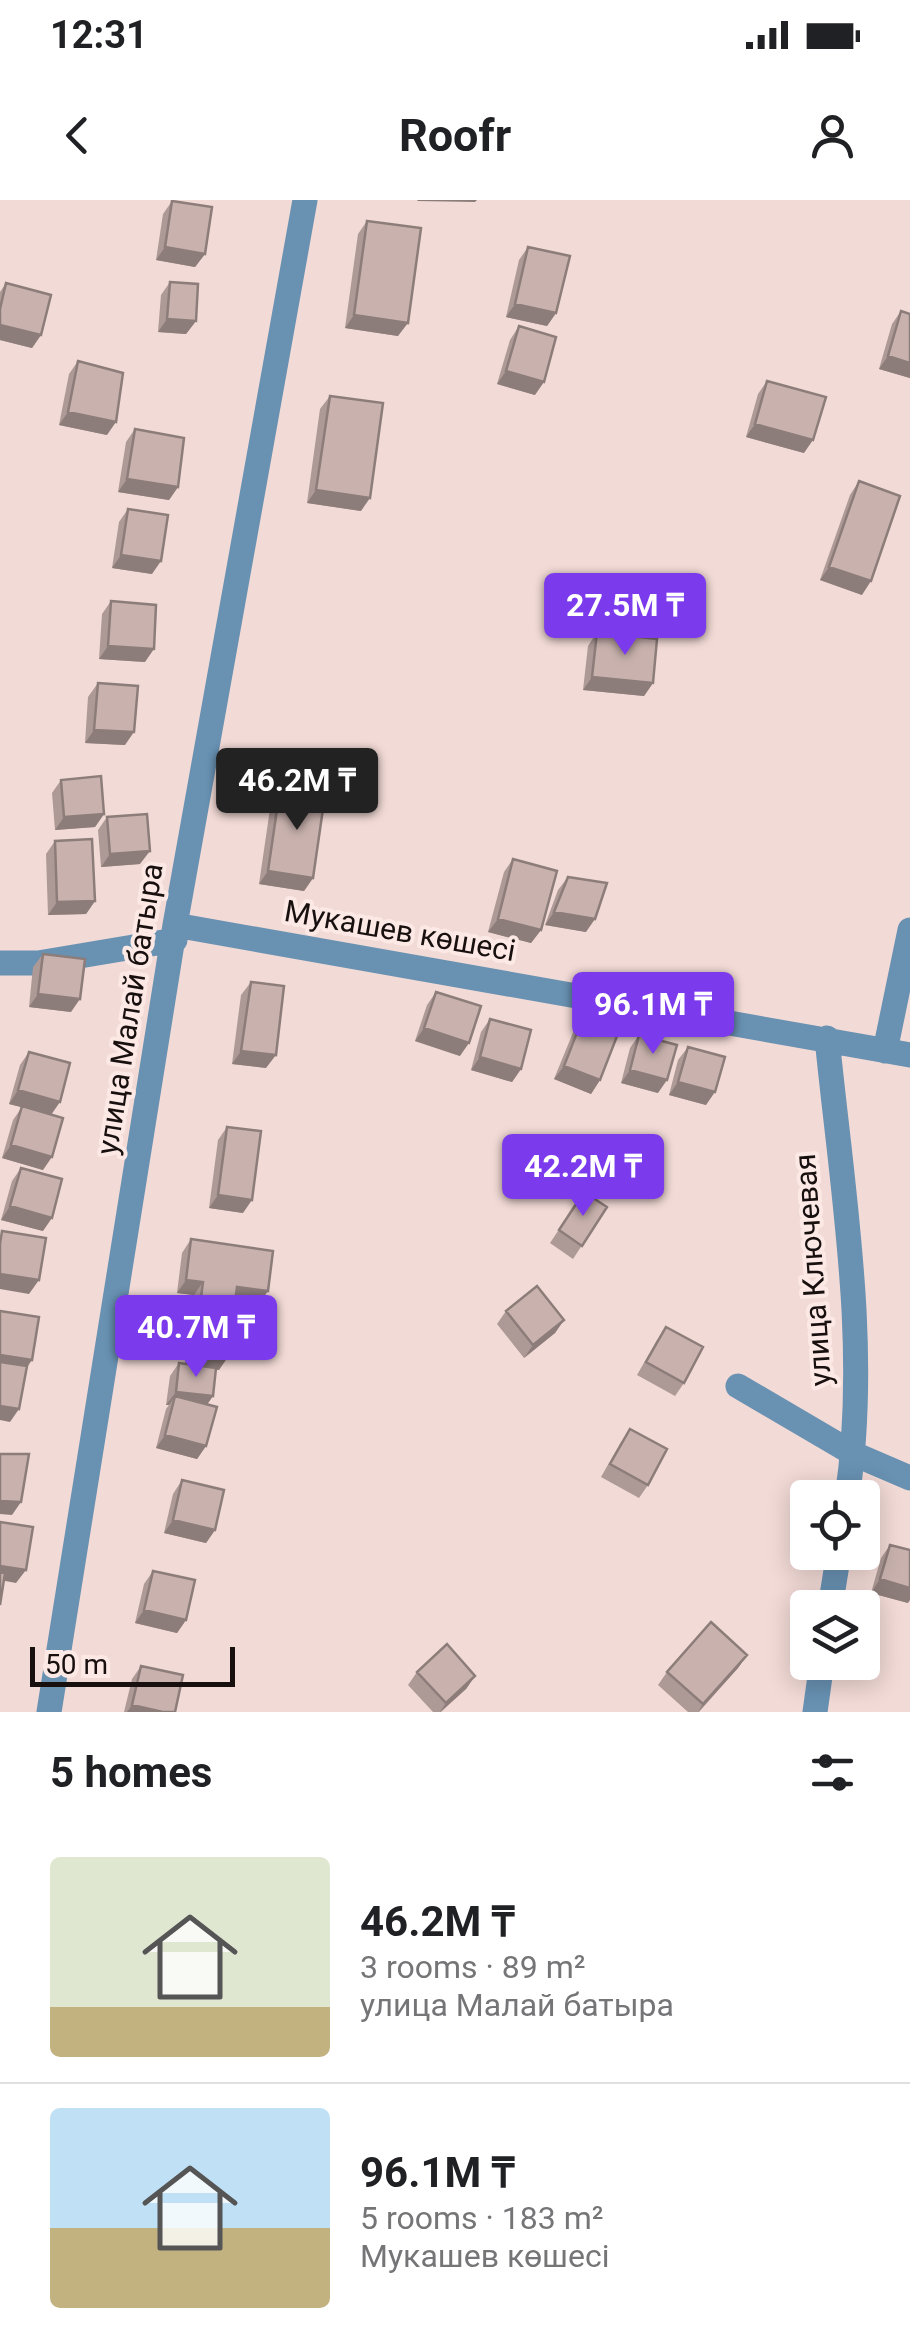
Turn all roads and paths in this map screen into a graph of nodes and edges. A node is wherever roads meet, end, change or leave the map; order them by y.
1 (305, 200) edge
2 (910, 930) edge
3 (175, 933) junction
4 (0, 963) edge
5 (827, 1038) junction
6 (898, 1053) edge
7 (738, 1386) dead end
8 (854, 1454) junction
9 (910, 1478) edge
10 (850, 1480) edge
11 (819, 1680) edge
12 (50, 1712) edge
13 (815, 1712) edge

1 - 3 street, улица Малай батыра
2 - 6 street
3 - 4 street, Мукашев көшесі
3 - 5 street, Мукашев көшесі
3 - 12 street, улица Малай батыра
5 - 6 street, Мукашев көшесі
5 - 8 street, улица Ключевая
7 - 8 street
8 - 9 street
8 - 10 street, улица Ключевая
11 - 13 street

